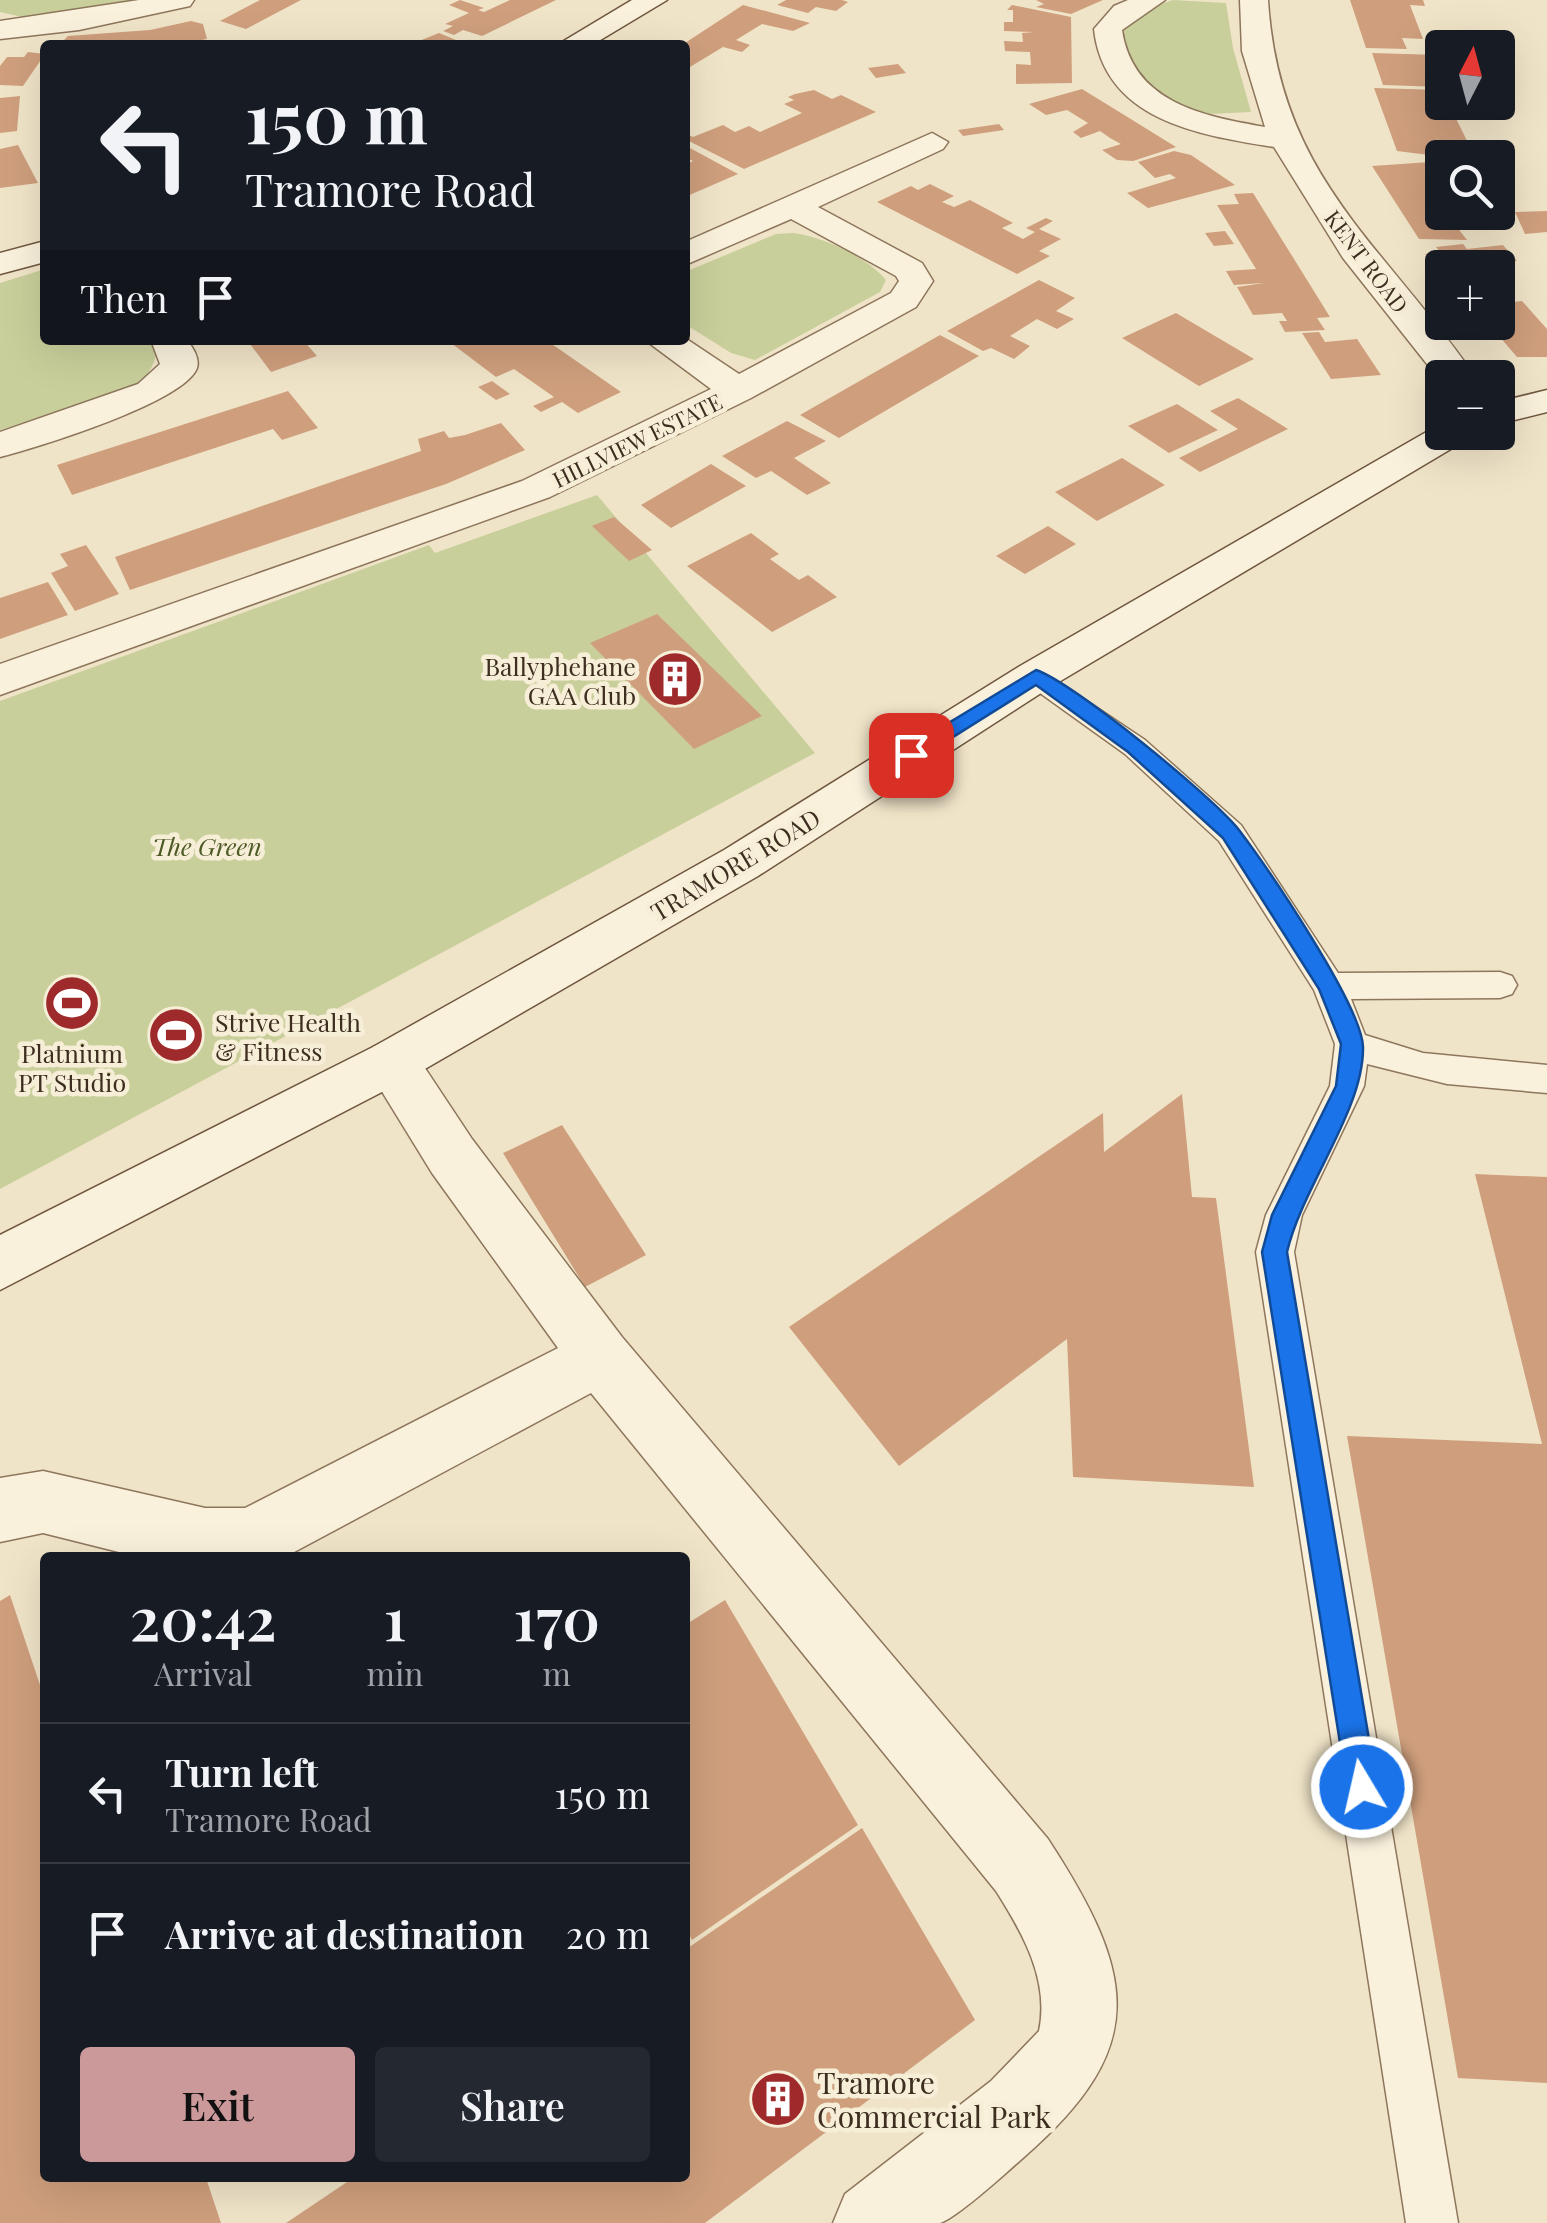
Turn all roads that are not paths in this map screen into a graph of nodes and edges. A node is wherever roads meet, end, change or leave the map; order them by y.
1 (180, 0) edge
2 (654, 0) edge
3 (1152, 0) edge
4 (1254, 0) edge
5 (0, 30) edge
6 (581, 40) edge
7 (1286, 139) junction
8 (932, 142) dead end
9 (794, 207) junction
10 (40, 252) edge
11 (690, 253) edge
12 (0, 264) edge
13 (172, 345) edge
14 (670, 345) edge
15 (1444, 360) edge
16 (738, 390) junction
17 (1547, 401) edge
18 (1515, 409) edge
19 (0, 445) edge
20 (1425, 448) edge
21 (1036, 676) junction
22 (0, 680) edge
23 (1500, 985) dead end
24 (1328, 986) junction
25 (1352, 1044) junction
26 (392, 1062) junction
27 (1547, 1079) edge
28 (0, 1264) edge
29 (600, 1356) junction
30 (0, 1510) edge
31 (874, 2223) edge
32 (1432, 2223) edge

1 - 5 street
2 - 6 street
3 - 7 street
4 - 7 street, KENT ROAD
7 - 15 street, KENT ROAD
8 - 9 street
9 - 11 street
9 - 16 street, HILLVIEW ESTATE
10 - 12 street
13 - 19 street
14 - 16 street, HILLVIEW ESTATE
16 - 22 street, HILLVIEW ESTATE
17 - 18 street
20 - 21 street, TRAMORE ROAD
21 - 24 lane
21 - 26 street, TRAMORE ROAD
23 - 24 lane
24 - 25 lane
25 - 27 lane
25 - 32 lane
26 - 28 street, TRAMORE ROAD
26 - 29 street
29 - 30 street
29 - 31 street

